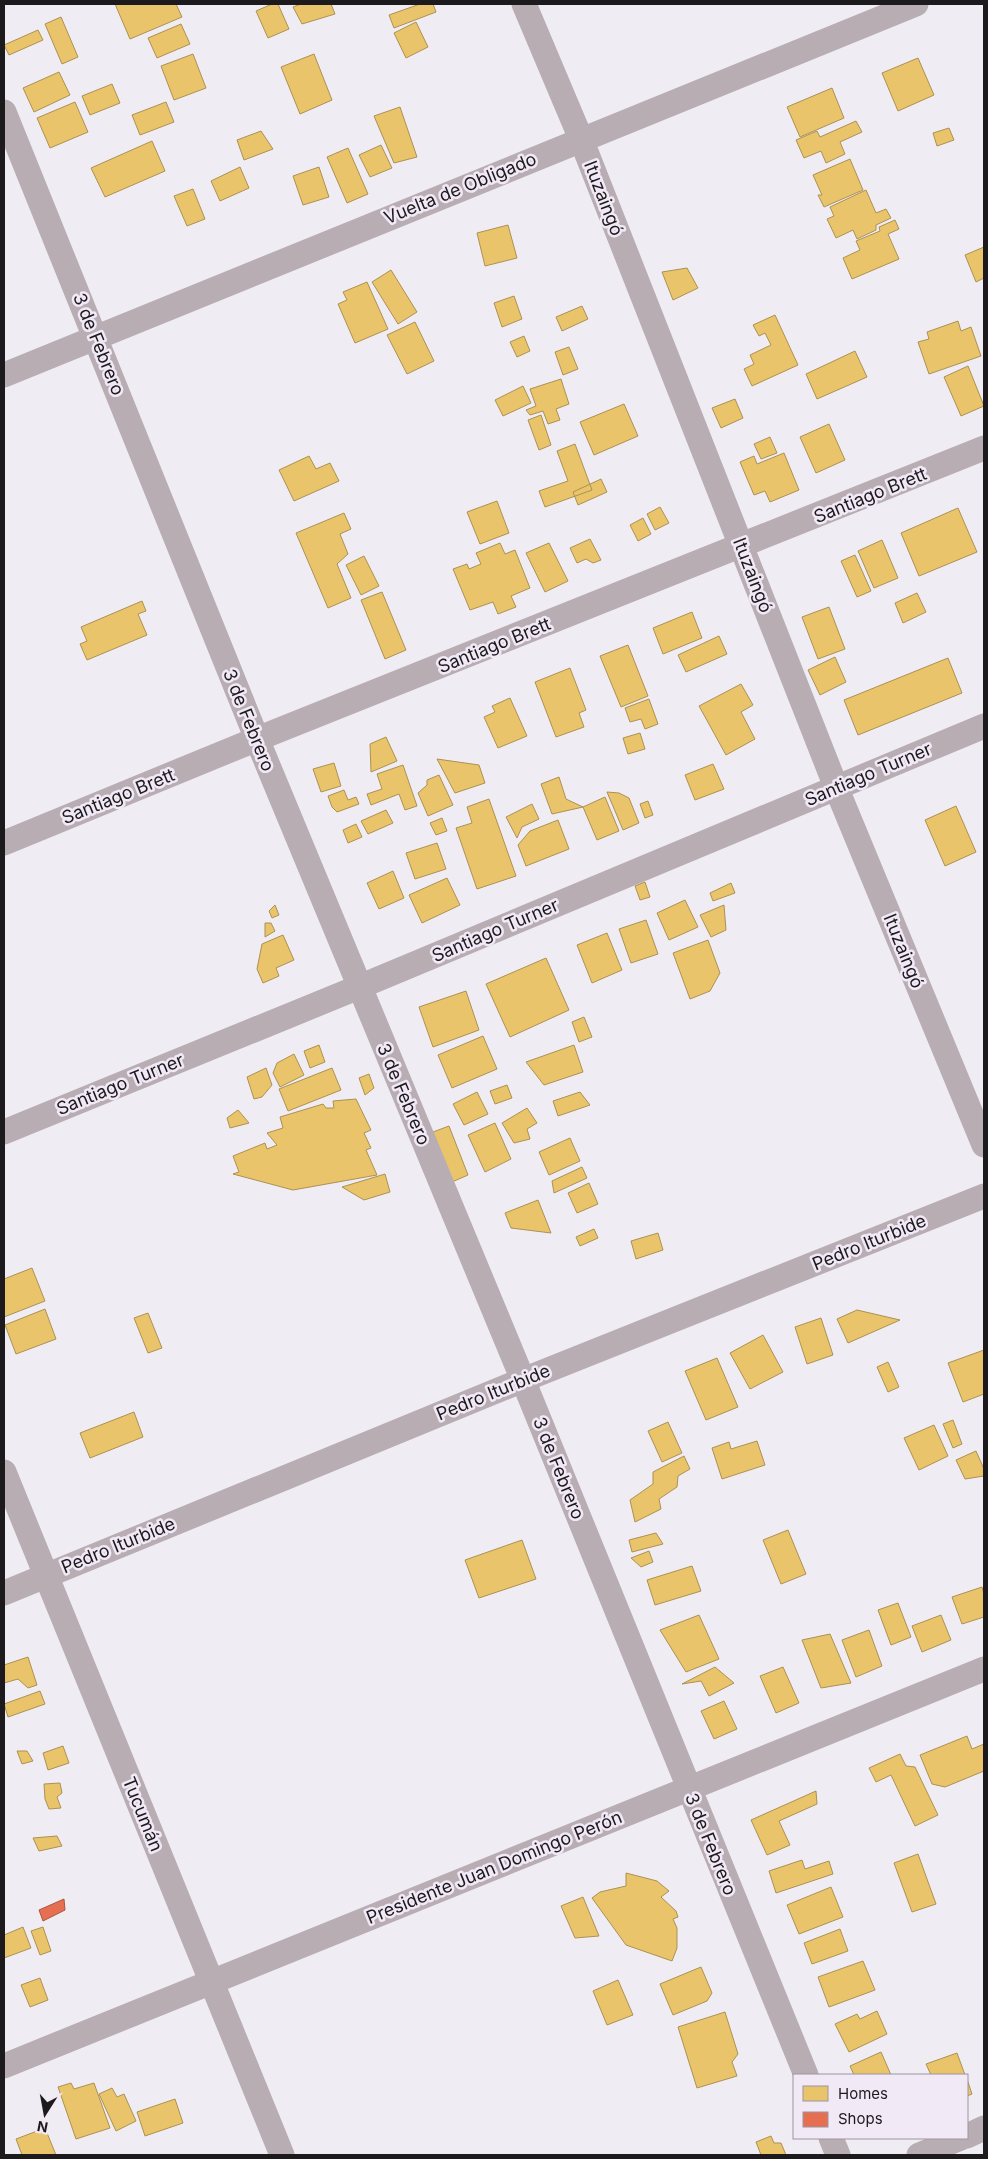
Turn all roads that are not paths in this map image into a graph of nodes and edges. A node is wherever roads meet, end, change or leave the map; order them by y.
1 (524, 4) edge
2 (916, 4) edge
3 (4, 112) edge
4 (581, 139) junction
5 (96, 336) junction
6 (4, 375) edge
7 (984, 448) edge
8 (741, 547) junction
9 (984, 726) edge
10 (257, 739) junction
11 (836, 787) junction
12 (4, 843) edge
13 (359, 987) junction
14 (4, 1132) edge
15 (984, 1145) edge
16 (984, 1196) edge
17 (523, 1380) junction
18 (4, 1472) edge
19 (46, 1575) junction
20 (4, 1593) edge
21 (984, 1669) edge
22 (689, 1788) junction
23 (211, 1982) junction
24 (4, 2066) edge
25 (806, 2074) edge
26 (984, 2128) edge
27 (968, 2136) edge
28 (831, 2139) edge
29 (959, 2139) edge
30 (282, 2155) edge
31 (838, 2155) edge
32 (919, 2155) edge

1 - 4 street, Ituzaingó
2 - 4 street, Vuelta de Obligado
3 - 5 street, 3 de Febrero
4 - 5 street, Vuelta de Obligado
4 - 8 street, Ituzaingó
5 - 6 street, Vuelta de Obligado
5 - 10 street, 3 de Febrero
7 - 8 street, Santiago Brett
8 - 10 street, Santiago Brett
8 - 11 street, Ituzaingó
9 - 11 street, Santiago Turner
10 - 12 street, Santiago Brett
10 - 13 street, 3 de Febrero
11 - 13 street, Santiago Turner
11 - 15 street, Ituzaingó
13 - 14 street, Santiago Turner
13 - 17 street, 3 de Febrero
16 - 17 street, Pedro Iturbide
17 - 19 street, Pedro Iturbide
17 - 22 street, 3 de Febrero
18 - 19 street, Tucumán
19 - 20 street, Pedro Iturbide
19 - 23 street, Tucumán
21 - 22 street, Presidente Juan Domingo Perón
22 - 23 street, Presidente Juan Domingo Perón
22 - 25 street, 3 de Febrero
23 - 24 street, Presidente Juan Domingo Perón
23 - 30 street, Tucumán
26 - 27 street
28 - 31 street
29 - 32 street

